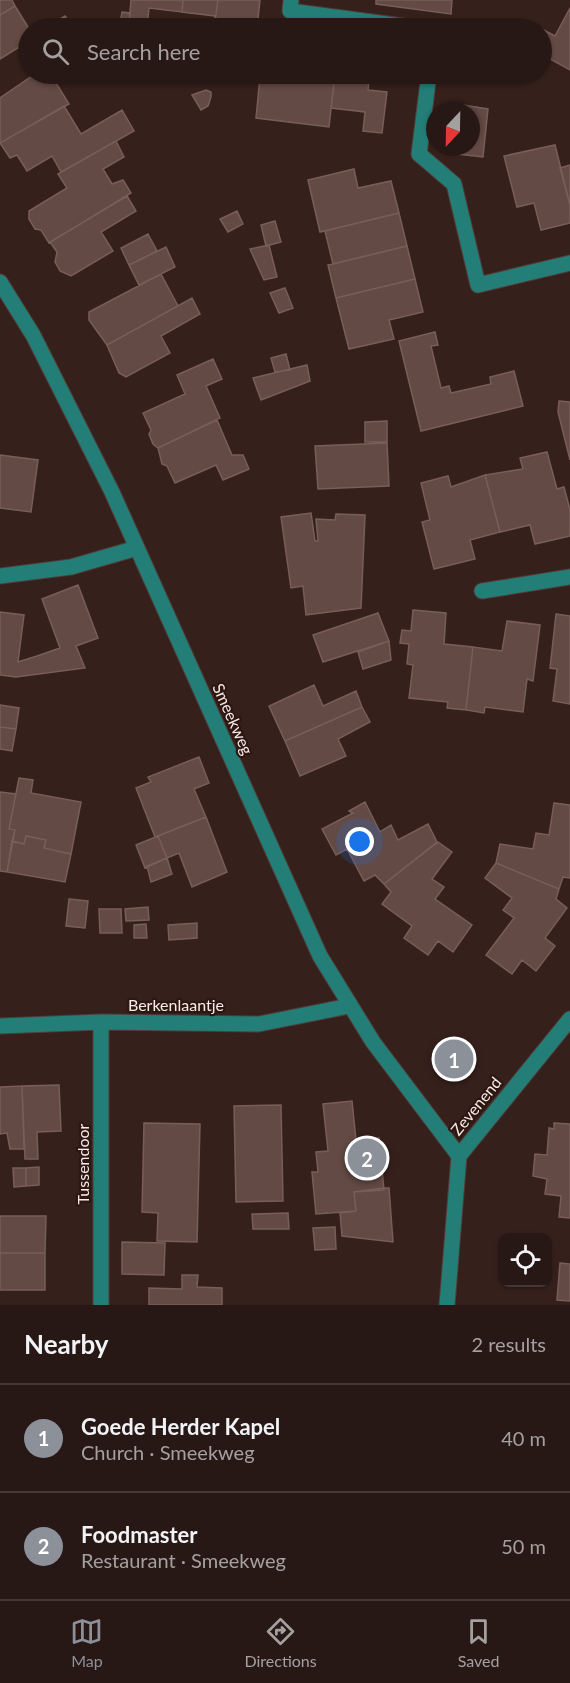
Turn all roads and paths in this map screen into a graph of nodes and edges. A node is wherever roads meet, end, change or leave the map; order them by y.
1 (291, 0) edge
2 (342, 18) edge
3 (428, 84) edge
4 (570, 262) edge
5 (0, 282) edge
6 (137, 548) junction
7 (0, 576) edge
8 (570, 577) edge
9 (482, 591) dead end
10 (349, 1006) junction
11 (570, 1019) edge
12 (101, 1022) junction
13 (0, 1026) edge
14 (459, 1156) junction
15 (101, 1305) edge
16 (447, 1305) edge

1 - 2 street
3 - 4 street
5 - 6 street, Smeekweg
6 - 7 street
6 - 10 street, Smeekweg
8 - 9 street
10 - 12 street, Berkenlaantje
10 - 14 street, Smeekweg
11 - 14 street, Zevenend
12 - 13 street, Berkenlaantje
12 - 15 street, Tussendoor
14 - 16 street, Zevenend

